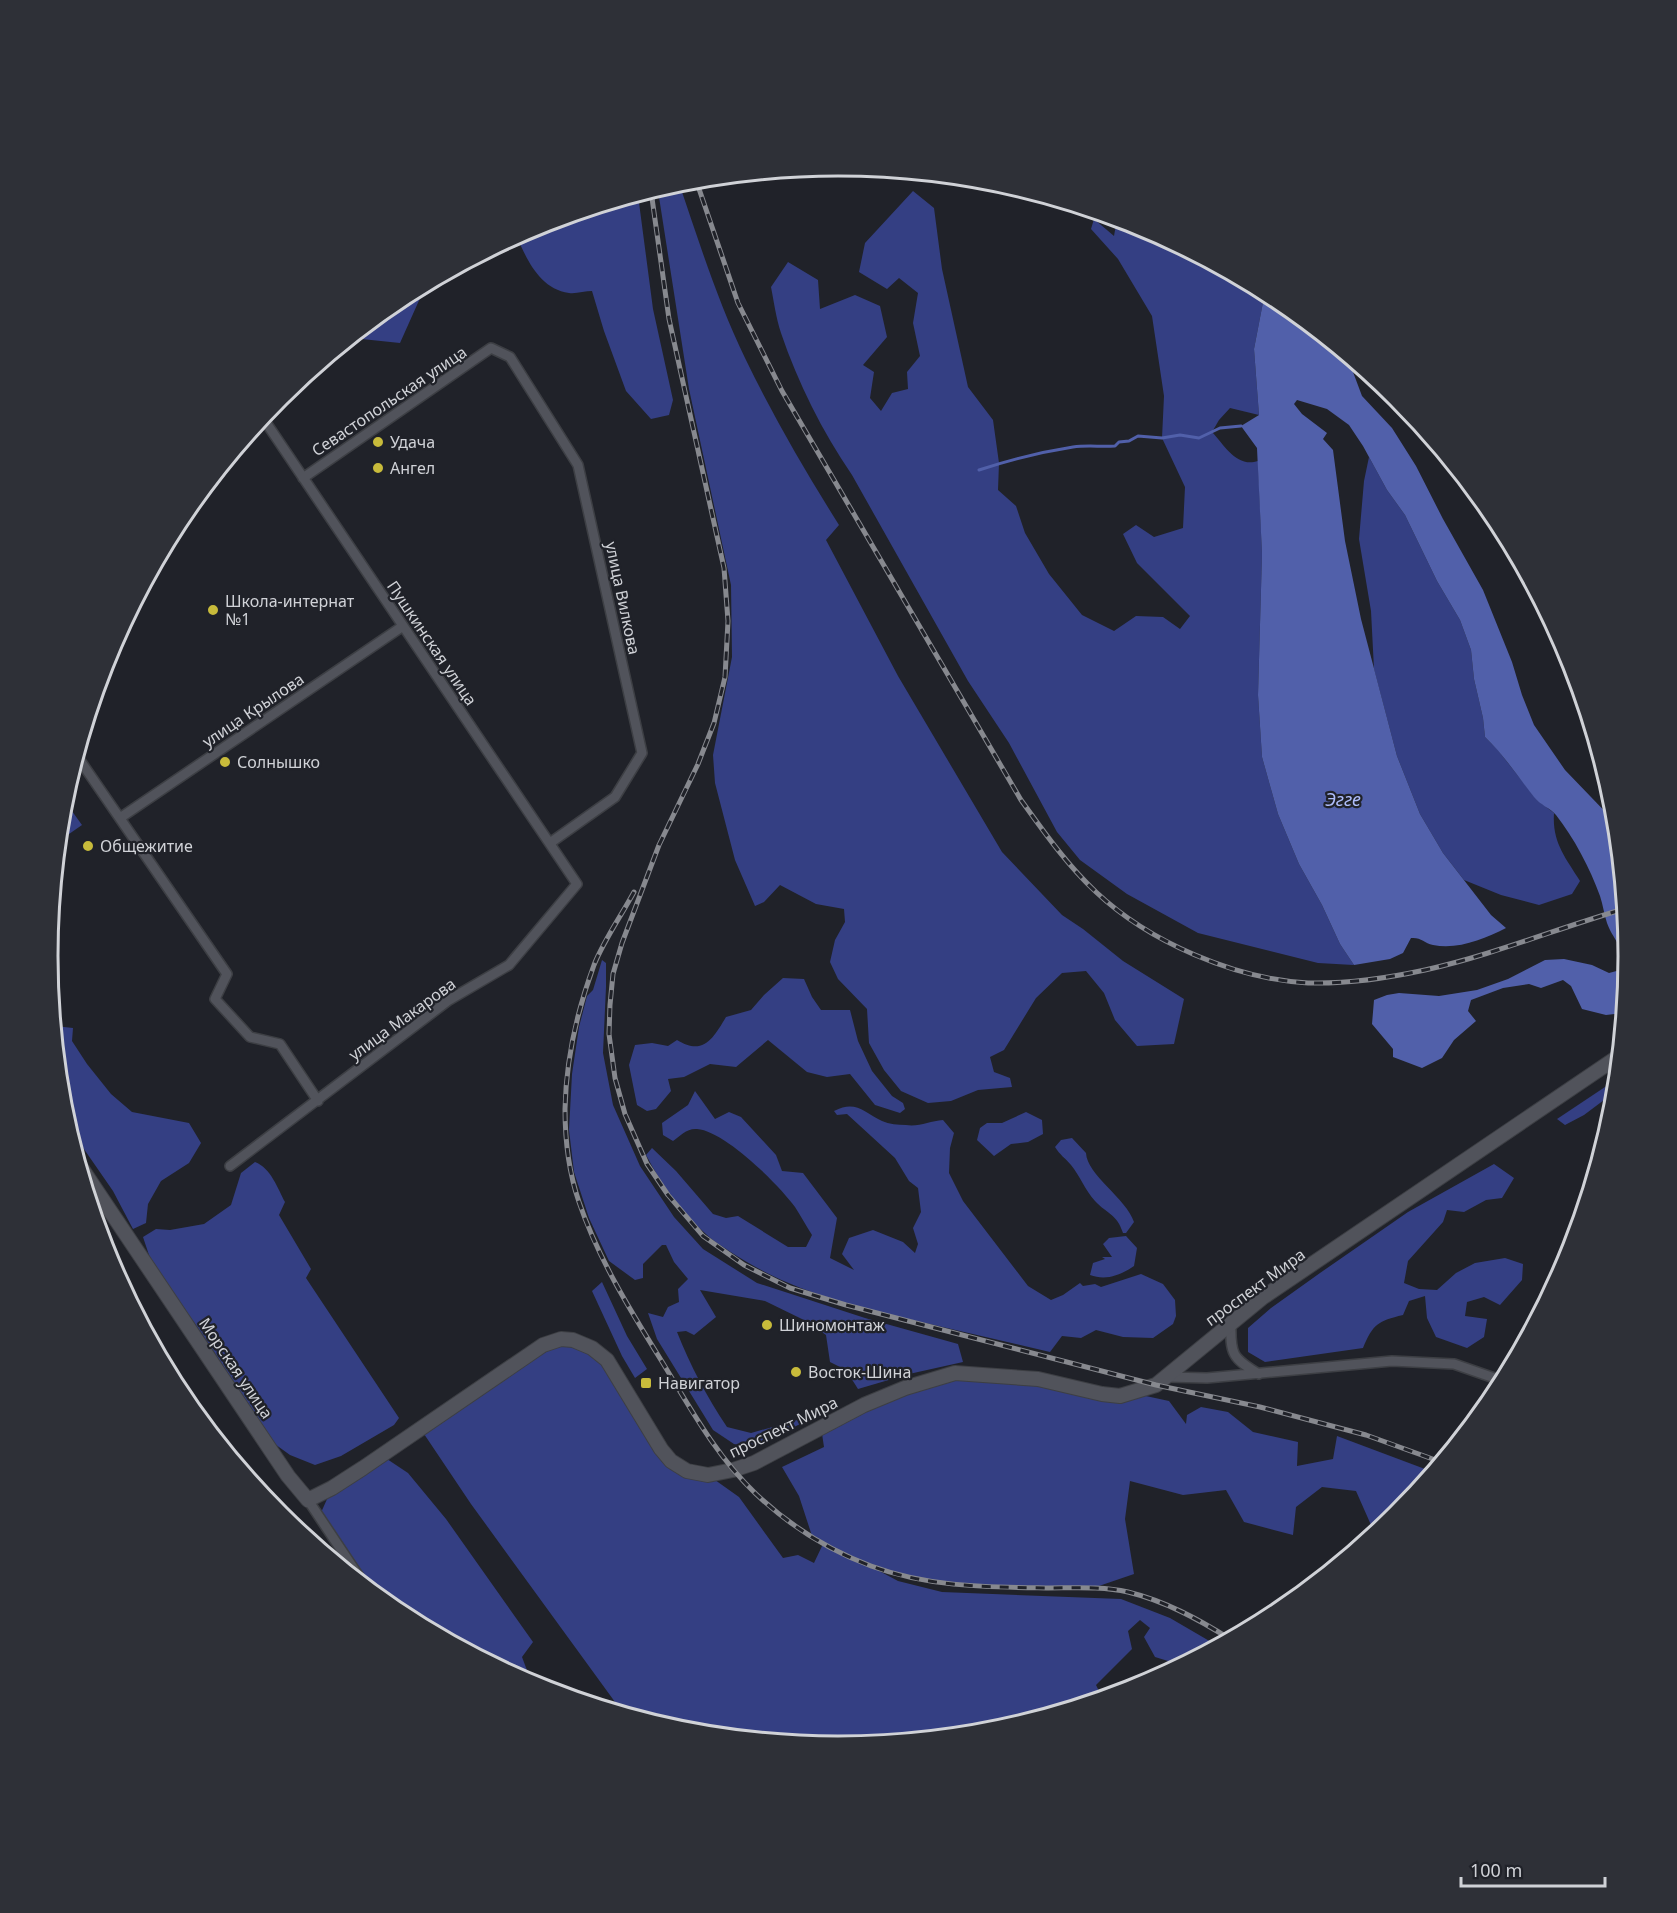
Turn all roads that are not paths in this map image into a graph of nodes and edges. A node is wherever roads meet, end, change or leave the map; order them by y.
1 (491, 348) joint
2 (267, 426) edge
3 (303, 478) junction
4 (403, 626) junction
5 (83, 764) edge
6 (120, 818) junction
7 (550, 843) junction
8 (577, 884) joint
9 (1612, 1061) edge
10 (318, 1101) junction
11 (230, 1166) dead end
12 (94, 1186) edge
13 (1231, 1322) junction
14 (1259, 1374) junction
15 (1167, 1377) junction
16 (1494, 1378) edge
17 (308, 1500) junction
18 (351, 1565) edge

1 - 3 street, Севастопольская улица
1 - 7 street, улица Вилкова
2 - 3 street, Пушкинская улица
3 - 4 street, Пушкинская улица
4 - 6 street, улица Крылова
4 - 7 street, Пушкинская улица
5 - 6 street
6 - 10 street
7 - 8 street, Пушкинская улица
8 - 10 street, улица Макарова
9 - 13 main road, проспект Мира
10 - 11 street, улица Макарова
12 - 17 main road, Морская улица
13 - 14 street
13 - 15 main road, проспект Мира
14 - 15 street
14 - 16 street
15 - 17 main road, проспект Мира
17 - 18 street, Морская улица

